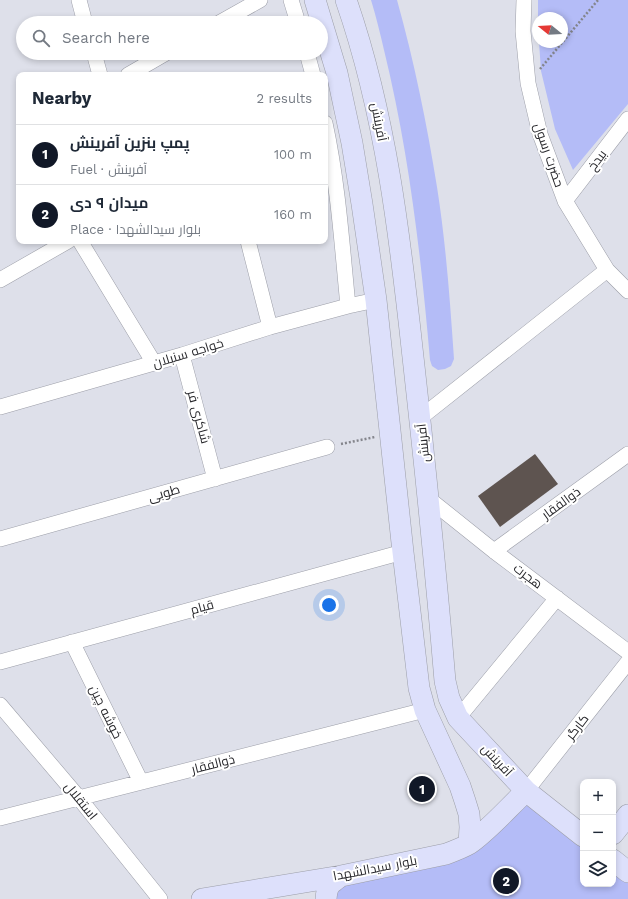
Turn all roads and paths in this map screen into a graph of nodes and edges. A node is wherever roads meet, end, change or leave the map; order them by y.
1 (78, 0) edge
2 (260, 0) edge
3 (291, 0) edge
4 (315, 0) edge
5 (346, 0) edge
6 (524, 0) edge
7 (598, 0) edge
8 (83, 16) edge
9 (231, 16) edge
10 (296, 16) edge
11 (320, 16) edge
12 (328, 43) edge
13 (96, 60) edge
14 (154, 60) edge
15 (309, 60) edge
16 (99, 72) edge
17 (133, 72) edge
18 (313, 72) edge
19 (528, 83) junction
20 (628, 119) edge
21 (328, 136) edge
22 (565, 201) junction
23 (63, 244) edge
24 (82, 244) edge
25 (249, 244) edge
26 (607, 270) junction
27 (0, 280) edge
28 (628, 291) edge
29 (376, 300) junction
30 (348, 306) junction
31 (270, 327) junction
32 (182, 355) junction
33 (154, 363) junction
34 (0, 407) edge
35 (420, 418) junction
36 (391, 433) junction
37 (327, 447) joint
38 (628, 454) edge
39 (215, 478) junction
40 (429, 499) junction
41 (0, 539) edge
42 (494, 551) junction
43 (404, 552) junction
44 (557, 598) junction
45 (72, 642) junction
46 (443, 648) junction
47 (415, 652) junction
48 (628, 652) edge
49 (0, 662) edge
50 (628, 662) edge
51 (0, 705) edge
52 (426, 710) junction
53 (458, 718) junction
54 (141, 782) junction
55 (526, 791) junction
56 (79, 798) junction
57 (628, 815) edge
58 (0, 818) edge
59 (616, 830) edge
60 (580, 834) edge
61 (469, 844) junction
62 (341, 876) junction
63 (160, 899) edge
64 (202, 899) edge
65 (326, 899) edge

1 - 8 street
2 - 9 street
3 - 10 street
4 - 11 main road
5 - 35 main road, آفرینش
6 - 19 street, حضرت رسول
7 - 19 path
12 - 29 main road
13 - 16 street
14 - 17 street
15 - 18 street
19 - 22 street, حضرت رسول
20 - 22 street, بیدخ
21 - 30 street
22 - 26 street, حضرت رسول
23 - 27 street
24 - 33 street
25 - 31 street
26 - 28 street, حضرت رسول
26 - 35 street
29 - 30 street, خواجه سنبلان
29 - 36 main road
30 - 31 street, خواجه سنبلان
31 - 32 street, خواجه سنبلان
32 - 33 street, خواجه سنبلان
32 - 39 street, شاکری فر
33 - 34 street, خواجه سنبلان
35 - 40 main road, آفرینش
36 - 37 path
36 - 43 main road
37 - 39 street, طوبی
38 - 42 street, ذوالفقار
39 - 41 street, طوبی
40 - 42 street, هجرت
40 - 46 main road, آفرینش
42 - 44 street, هجرت
43 - 45 street, قیام
43 - 47 main road
44 - 48 street, هجرت
44 - 53 street
45 - 49 street, قیام
45 - 54 street, خوشه چین
46 - 47 main road
46 - 53 main road, آفرینش
47 - 52 main road
50 - 55 street, کارگر
51 - 56 street, استقلال
52 - 54 street, ذوالفقار
52 - 61 main road
53 - 55 main road, آفرینش
54 - 56 street, ذوالفقار
55 - 60 main road, آفرینش
55 - 61 main road, بلوار سیدالشهدا
56 - 58 street, ذوالفقار
56 - 63 street, استقلال
57 - 59 main road
61 - 62 main road, بلوار سیدالشهدا
62 - 64 main road, بلوار سیدالشهدا
62 - 65 main road

